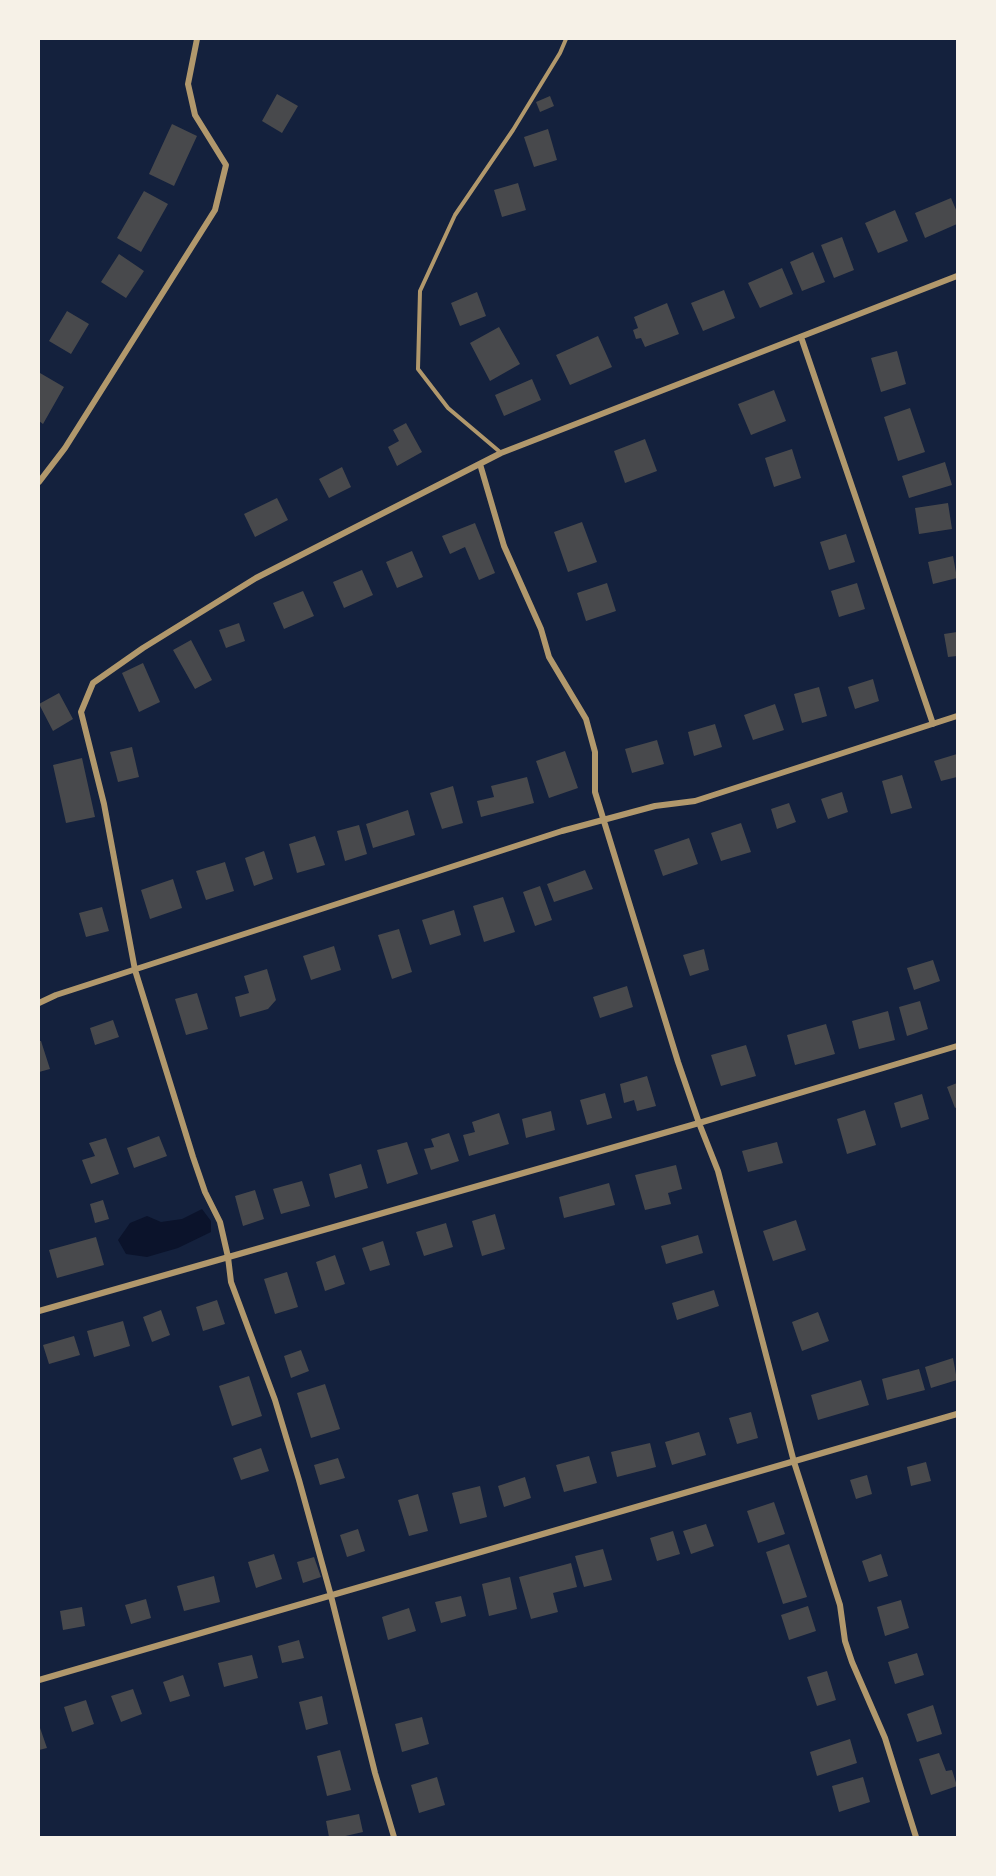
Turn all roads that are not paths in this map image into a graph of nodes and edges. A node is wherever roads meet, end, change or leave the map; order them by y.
1 (197, 39) edge
2 (566, 39) edge
3 (957, 276) edge
4 (801, 337) junction
5 (501, 453) junction
6 (480, 464) junction
7 (39, 483) edge
8 (957, 716) edge
9 (933, 724) junction
10 (603, 821) junction
11 (135, 970) junction
12 (39, 1003) edge
13 (957, 1046) edge
14 (699, 1123) junction
15 (228, 1257) junction
16 (39, 1311) edge
17 (957, 1414) edge
18 (794, 1462) junction
19 (331, 1596) junction
20 (39, 1680) edge
21 (394, 1837) edge
22 (916, 1837) edge

1 - 7 street
2 - 5 lane
3 - 4 street
4 - 5 street
4 - 9 street
5 - 6 street
6 - 10 street
6 - 11 street
8 - 9 street
9 - 10 street
10 - 11 street
10 - 14 street
11 - 12 street
11 - 15 street
13 - 14 street
14 - 15 street
14 - 18 street
15 - 16 street
15 - 19 street
17 - 18 street
18 - 19 street
18 - 22 street
19 - 20 street
19 - 21 street

